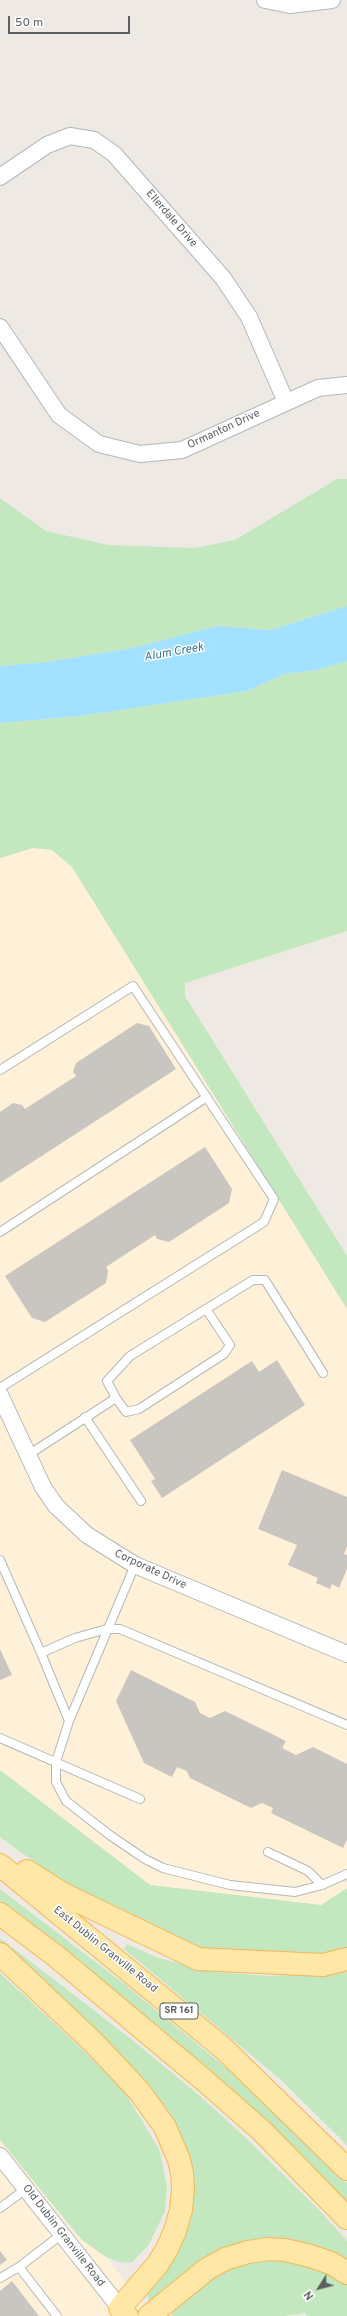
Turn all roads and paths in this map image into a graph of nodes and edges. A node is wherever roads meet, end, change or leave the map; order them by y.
1 (265, 0) edge
2 (332, 0) edge
3 (0, 177) edge
4 (0, 327) edge
5 (347, 385) edge
6 (286, 402) junction
7 (0, 1070) edge
8 (207, 1097) junction
9 (0, 1232) edge
10 (206, 1309) junction
11 (323, 1372) dead end
12 (0, 1388) edge
13 (0, 1396) edge
14 (116, 1398) junction
15 (85, 1417) junction
16 (28, 1455) junction
17 (141, 1501) dead end
18 (0, 1560) edge
19 (136, 1565) junction
20 (107, 1629) junction
21 (41, 1653) junction
22 (347, 1654) edge
23 (70, 1721) junction
24 (347, 1725) edge
25 (0, 1738) edge
26 (56, 1762) junction
27 (140, 1799) dead end
28 (268, 1852) dead end
29 (0, 1854) edge
30 (0, 1865) edge
31 (347, 1874) edge
32 (322, 1885) junction
33 (0, 1914) edge
34 (0, 1954) edge
35 (347, 1958) edge
36 (0, 2156) edge
37 (347, 2169) edge
38 (26, 2189) junction
39 (0, 2208) edge
40 (347, 2218) edge
41 (62, 2234) junction
42 (19, 2267) junction
43 (347, 2273) edge
44 (0, 2278) edge
45 (123, 2312) edge
46 (57, 2316) edge
47 (149, 2316) edge

1 - 2 street
3 - 6 street, Ellerdale Drive
4 - 6 street, Ormanton Drive
5 - 6 street, Ormanton Drive
7 - 8 lane
8 - 9 lane
8 - 12 lane
10 - 11 lane
10 - 14 lane
10 - 14 lane
13 - 16 street, Corporate Drive
14 - 15 lane
15 - 16 lane
15 - 17 lane
16 - 19 street, Corporate Drive
18 - 21 lane
19 - 20 lane
19 - 22 street, Corporate Drive
20 - 21 lane
20 - 23 lane
20 - 24 lane
21 - 23 lane
23 - 26 lane
25 - 26 lane
26 - 27 lane
26 - 32 lane
28 - 32 lane
29 - 35 main road
30 - 37 main road, East Dublin Granville Road / SR 161
31 - 32 lane
33 - 40 main road
34 - 45 main road
36 - 38 street, Old Dublin Granville Road
38 - 39 lane
38 - 41 street, Old Dublin Granville Road
41 - 42 lane
41 - 45 street, Old Dublin Granville Road
42 - 44 lane
42 - 46 lane
43 - 47 main road

